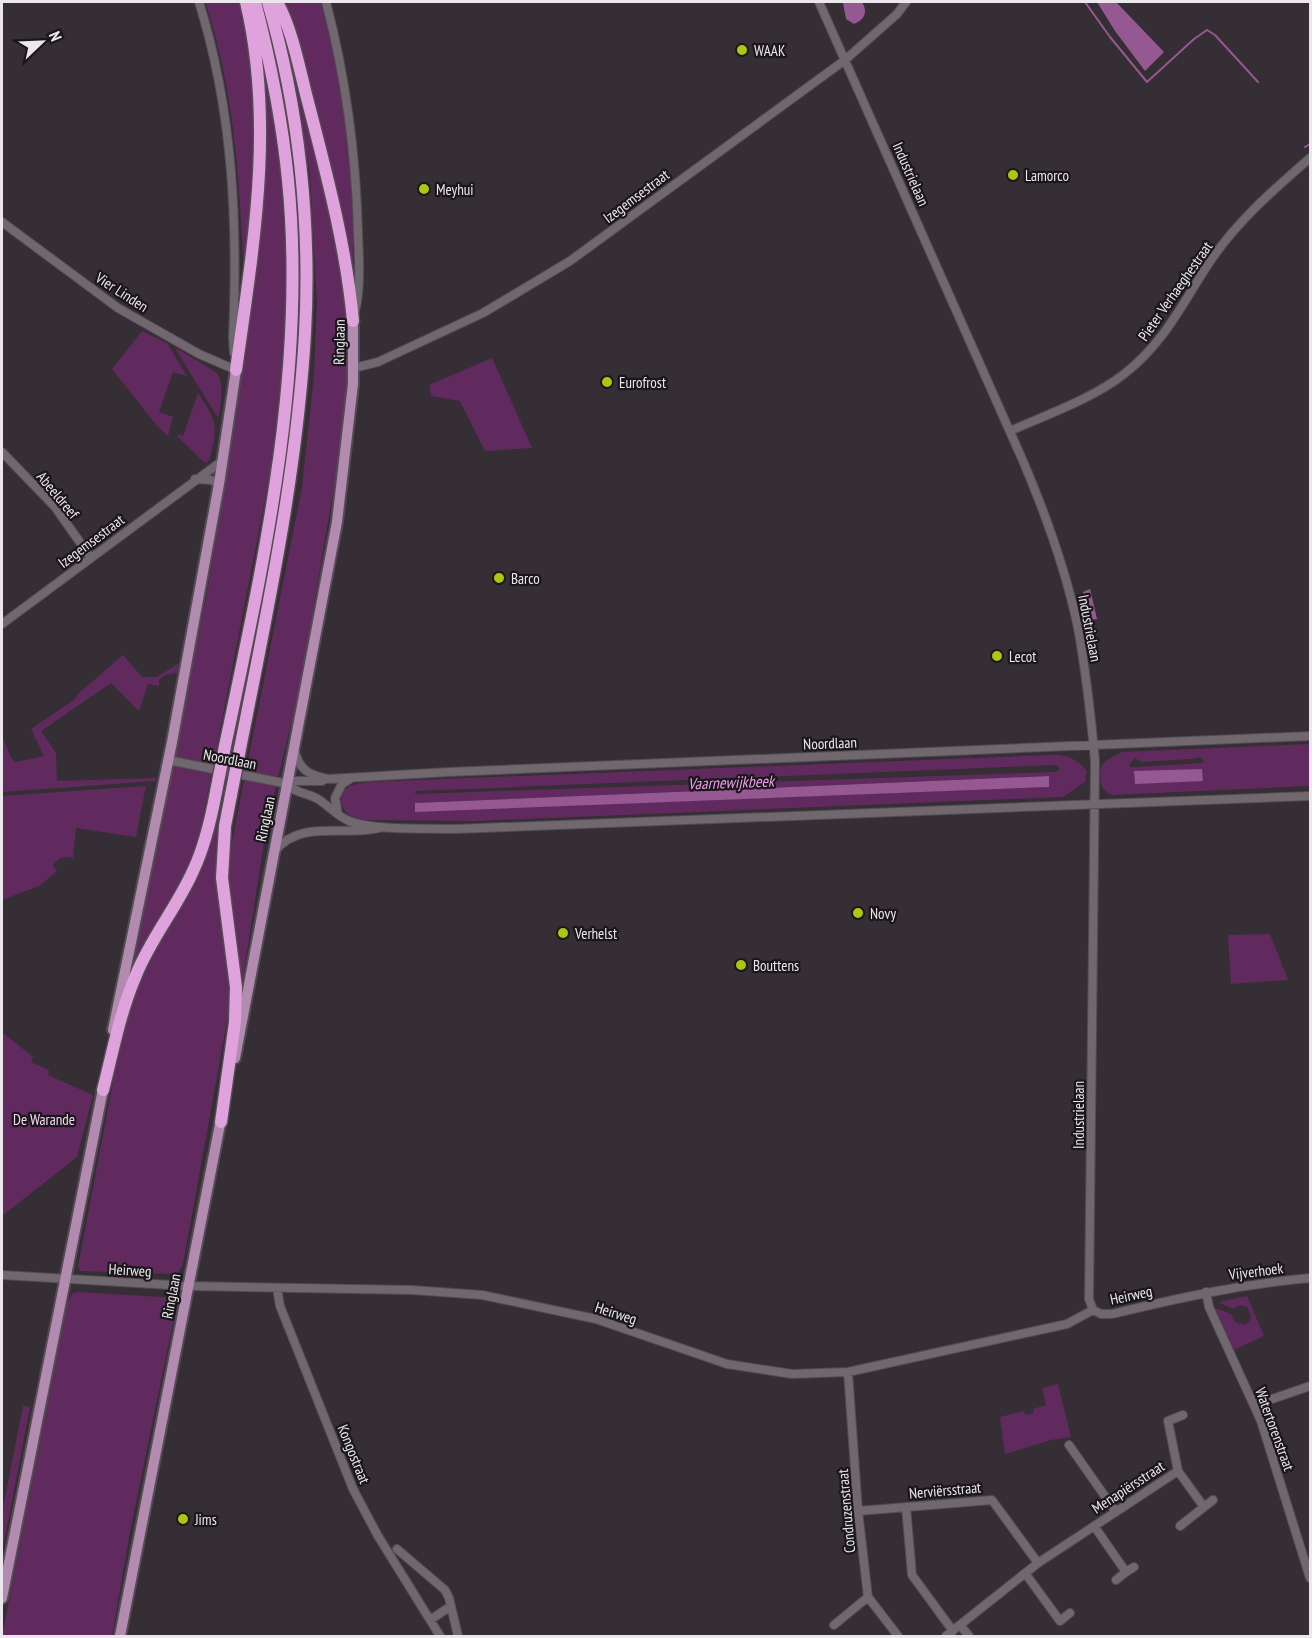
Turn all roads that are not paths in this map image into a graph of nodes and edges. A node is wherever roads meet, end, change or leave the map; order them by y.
1 (200, 2) edge
2 (246, 2) edge
3 (255, 2) edge
4 (268, 2) edge
5 (277, 2) edge
6 (326, 2) edge
7 (819, 2) edge
8 (906, 2) edge
9 (845, 60) junction
10 (1311, 158) edge
11 (2, 222) edge
12 (353, 321) junction
13 (354, 368) junction
14 (236, 370) junction
15 (1010, 431) junction
16 (2, 453) edge
17 (222, 461) junction
18 (195, 479) junction
19 (219, 484) junction
20 (91, 558) junction
21 (2, 624) edge
22 (1311, 736) edge
23 (1094, 745) junction
24 (294, 751) junction
25 (168, 760) junction
26 (350, 778) junction
27 (328, 779) junction
28 (288, 784) junction
29 (1311, 796) edge
30 (1094, 804) junction
31 (339, 815) junction
32 (382, 827) junction
33 (274, 852) junction
34 (103, 1090) junction
35 (221, 1122) junction
36 (2, 1275) edge
37 (1311, 1278) edge
38 (64, 1280) junction
39 (188, 1286) junction
40 (277, 1288) junction
41 (1206, 1292) junction
42 (1093, 1310) junction
43 (848, 1372) junction
44 (1311, 1386) edge
45 (1255, 1405) junction
46 (1183, 1415) dead end
47 (1069, 1445) dead end
48 (1178, 1471) junction
49 (1213, 1500) dead end
50 (906, 1507) junction
51 (1204, 1507) junction
52 (858, 1511) junction
53 (1116, 1512) junction
54 (1094, 1526) junction
55 (1180, 1526) dead end
56 (398, 1549) dead end
57 (1038, 1563) junction
58 (1134, 1567) dead end
59 (1126, 1572) junction
60 (1025, 1573) junction
61 (1311, 1578) edge
62 (1116, 1580) dead end
63 (868, 1597) junction
64 (2, 1598) edge
65 (451, 1606) junction
66 (1070, 1613) dead end
67 (430, 1620) junction
68 (834, 1625) dead end
69 (957, 1628) junction
70 (120, 1636) edge
71 (440, 1636) edge
72 (458, 1636) edge
73 (898, 1636) edge
74 (946, 1636) edge
75 (969, 1636) edge

1 - 14 street
2 - 14 highway
3 - 34 highway, bridge
4 - 35 highway, bridge
5 - 12 highway
6 - 12 street, Ringlaan
7 - 9 street, Industrielaan
8 - 9 street, Izegemsestraat
9 - 13 street, Izegemsestraat
9 - 15 street, Industrielaan
10 - 15 street, Pieter Verhaeghestraat
11 - 14 street, Vier Linden
12 - 13 main road, Ringlaan
13 - 24 main road, Ringlaan
14 - 17 main road
15 - 23 street, Industrielaan
16 - 20 street, Abeeldreef
17 - 18 street, Izegemsestraat
17 - 19 main road
18 - 19 street
18 - 20 street, Izegemsestraat
19 - 25 main road
20 - 21 street, Izegemsestraat
22 - 23 street, Noordlaan
23 - 26 street, Noordlaan
23 - 30 street, Industrielaan
24 - 27 street, Noordlaan
24 - 28 main road, Ringlaan
25 - 28 street, Noordlaan
25 - 34 main road
26 - 27 street, Noordlaan
26 - 31 street
27 - 28 street, Noordlaan
28 - 31 street, Noordlaan
28 - 33 main road, Ringlaan
29 - 30 street, Noordlaan
30 - 32 street, Noordlaan
30 - 42 street, Industrielaan
31 - 32 street, Noordlaan
32 - 33 street, Noordlaan
33 - 35 main road, Ringlaan
34 - 38 main road
35 - 39 main road, Ringlaan
36 - 38 street, Heirweg
37 - 41 street, Vijverhoek
38 - 39 street, Heirweg
38 - 64 main road
39 - 40 street, Heirweg
39 - 70 main road, Ringlaan
40 - 43 street, Heirweg
40 - 67 street, Kongostraat
41 - 42 street, Heirweg
41 - 45 street, Watertorenstraat
42 - 43 street, Heirweg
43 - 52 street, Condruzenstraat
44 - 45 street
45 - 61 street, Watertorenstraat
46 - 48 street, Menapiërsstraat
47 - 53 street
48 - 51 street, Menapiërsstraat
48 - 53 street, Menapiërsstraat
49 - 51 street
50 - 52 street, Nerviërsstraat
50 - 57 street, Nerviërsstraat
50 - 69 street
51 - 55 street
52 - 63 street, Condruzenstraat
53 - 54 street, Menapiërsstraat
54 - 57 street, Menapiërsstraat
54 - 59 street, Menapiërsstraat
56 - 65 street
57 - 60 street, Menapiërsstraat
58 - 59 street
59 - 62 street
60 - 66 street
60 - 69 street, Menapiërsstraat
63 - 68 street
63 - 73 street
65 - 67 street
65 - 72 street
67 - 71 street, Kongostraat
69 - 74 street, Menapiërsstraat
69 - 75 street

